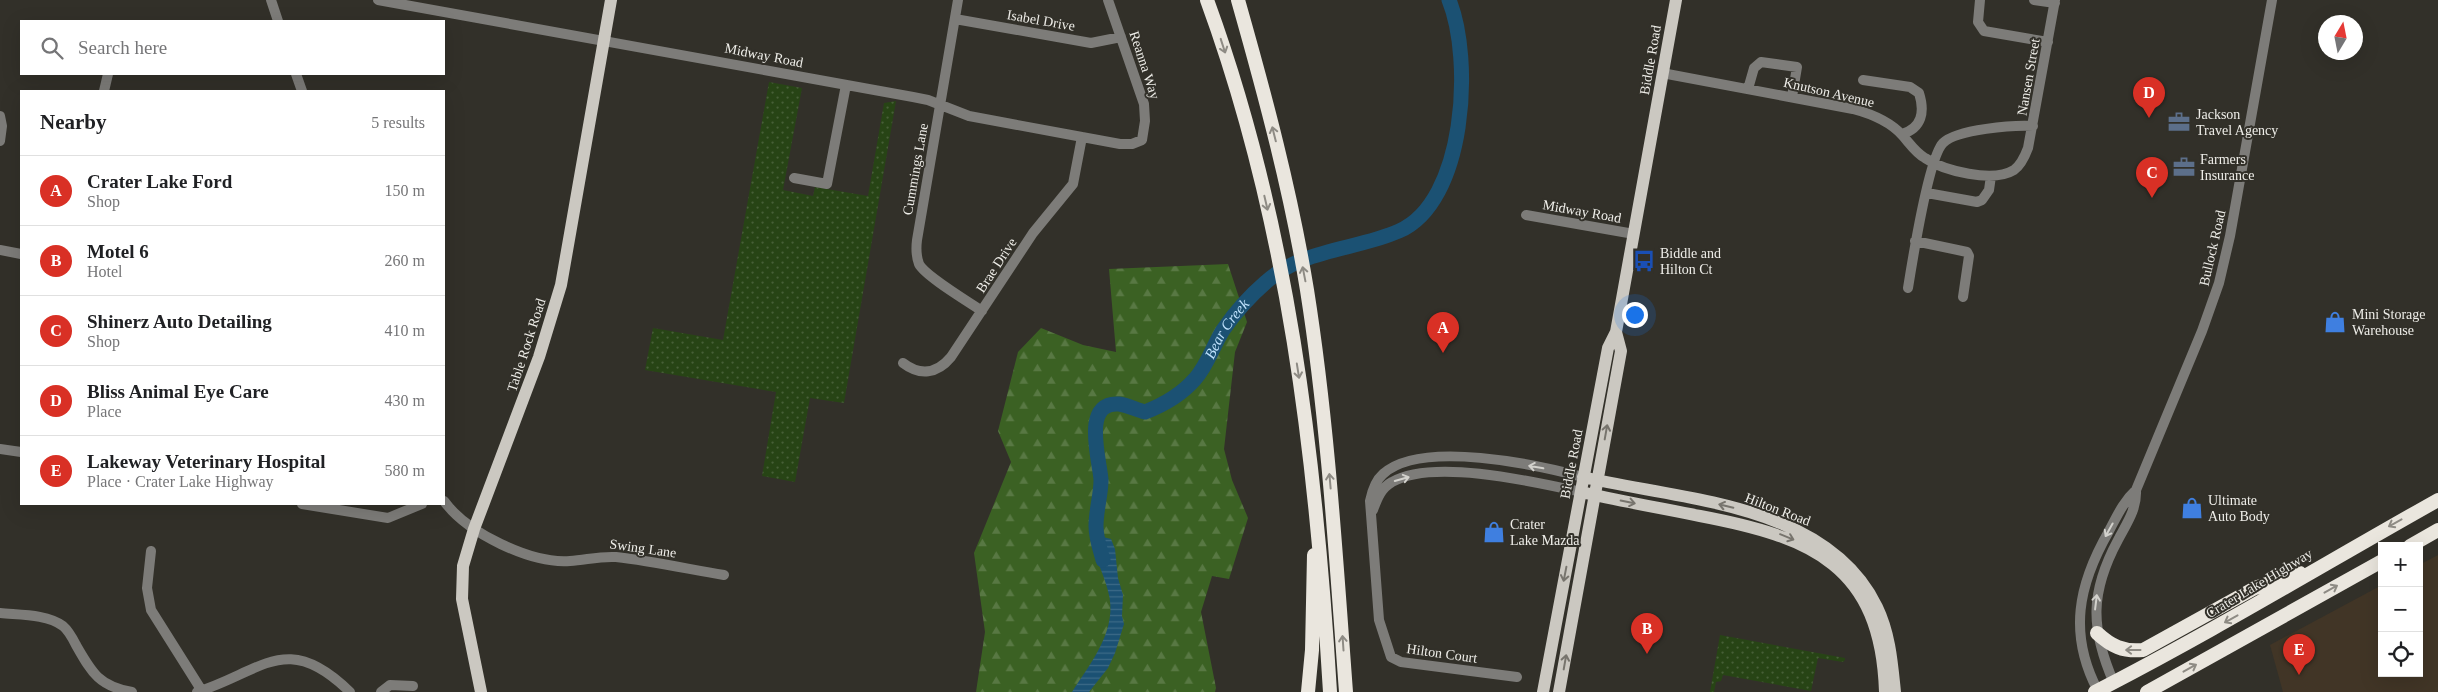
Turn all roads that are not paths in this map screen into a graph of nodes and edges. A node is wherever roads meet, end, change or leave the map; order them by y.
1 (271, 0) edge
2 (378, 0) edge
3 (611, 0) edge
4 (958, 0) edge
5 (1108, 0) edge
6 (1207, 0) edge
7 (1238, 0) edge
8 (1676, 0) edge
9 (1980, 0) edge
10 (2034, 0) edge
11 (2272, 0) edge
12 (2055, 1) edge
13 (955, 19) junction
14 (278, 20) edge
15 (1121, 37) junction
16 (604, 39) junction
17 (2048, 42) junction
18 (1662, 73) junction
19 (108, 75) edge
20 (296, 75) edge
21 (1863, 80) dead end
22 (846, 85) junction
23 (1748, 89) junction
24 (104, 90) edge
25 (302, 90) edge
26 (1792, 97) junction
27 (940, 104) junction
28 (0, 116) edge
29 (2033, 126) junction
30 (1902, 134) junction
31 (1082, 137) junction
32 (1142, 140) joint
33 (0, 141) edge
34 (2025, 157) joint
35 (1934, 163) junction
36 (1991, 176) junction
37 (794, 178) dead end
38 (1927, 193) junction
39 (1526, 215) dead end
40 (1634, 234) junction
41 (1915, 241) junction
42 (0, 250) edge
43 (20, 254) edge
44 (1908, 288) dead end
45 (1963, 296) dead end
46 (982, 311) junction
47 (1616, 332) junction
48 (903, 363) dead end
49 (0, 448) edge
50 (20, 452) edge
51 (1584, 477) junction
52 (1597, 480) junction
53 (2136, 490) junction
54 (1581, 492) junction
55 (1595, 495) junction
56 (2438, 500) edge
57 (445, 502) edge
58 (308, 505) edge
59 (420, 505) edge
60 (1372, 513) junction
61 (474, 529) junction
62 (2438, 530) edge
63 (1318, 532) junction
64 (2417, 542) edge
65 (151, 551) dead end
66 (2378, 563) edge
67 (2319, 566) junction
68 (724, 576) dead end
69 (0, 613) edge
70 (2097, 633) junction
71 (1517, 677) dead end
72 (413, 686) dead end
73 (2116, 687) edge
74 (199, 691) edge
75 (132, 692) edge
76 (350, 692) edge
77 (381, 692) edge
78 (480, 692) edge
79 (1308, 692) edge
80 (1330, 692) edge
81 (1346, 692) edge
82 (1544, 692) edge
83 (1559, 692) edge
84 (1885, 692) edge
85 (1895, 692) edge
86 (2097, 692) edge
87 (2147, 692) edge

1 - 14 street
2 - 16 street, Midway Road
3 - 16 main road, Table Rock Road
4 - 13 street, Cummings Lane
5 - 15 street, Reanna Way
6 -> 63 highway
81 -> 7 highway
8 - 18 main road, Biddle Road
9 - 17 street
10 - 12 street
11 - 53 street, Bullock Road
12 - 17 street, Nansen Street
13 - 15 street, Isabel Drive
13 - 27 street, Cummings Lane
15 - 32 street, Reanna Way
16 - 22 street, Midway Road
16 - 61 main road, Table Rock Road
17 - 29 street, Nansen Street
18 - 23 street, Knutson Avenue
18 - 40 main road, Biddle Road
19 - 24 street
20 - 25 street
21 - 30 street
22 - 27 street, Midway Road
22 - 37 street
23 - 26 street, Knutson Avenue
23 - 26 street
26 - 30 street, Knutson Avenue
27 - 31 street, Midway Road
27 - 46 street, Cummings Lane
28 - 33 street
29 - 34 street, Nansen Street
29 - 35 street
30 - 35 street, Knutson Avenue
31 - 32 street, Midway Road
31 - 46 street, Brae Drive
34 - 36 street, Knutson Avenue
35 - 36 street, Knutson Avenue
35 - 38 street
36 - 38 street
38 - 41 street
39 - 40 street, Midway Road
40 - 47 main road, Biddle Road
41 - 44 street
41 - 45 street
42 - 43 street
46 - 48 street, Brae Drive
47 - 51 main road, Biddle Road
52 -> 47 main road, Biddle Road
49 - 50 street
51 - 52 main road, Hilton Road
51 - 54 main road, Biddle Road
51 -> 60 street, Hilton Court
52 - 55 main road, Biddle Road
85 -> 52 main road, Hilton Road
70 -> 53 street, Bullock Road
53 -> 86 street, Bullock Road
54 - 55 main road, Hilton Road
60 -> 54 street
54 -> 82 main road, Biddle Road
83 -> 55 main road, Biddle Road
55 -> 84 main road, Hilton Road
56 -> 67 highway, Crater Lake Highway
57 - 61 street, Swing Lane
58 - 59 street
60 - 71 street, Hilton Court
61 - 68 street, Swing Lane
61 - 78 main road, Table Rock Road
62 - 64 highway
63 - 79 highway
63 - 80 highway
65 - 74 street
87 -> 66 highway
67 -> 70 highway
67 -> 73 highway, Crater Lake Highway
69 - 75 street
70 - 73 street, Bullock Road
72 - 77 street
73 - 86 highway, Crater Lake Highway
74 - 76 street

